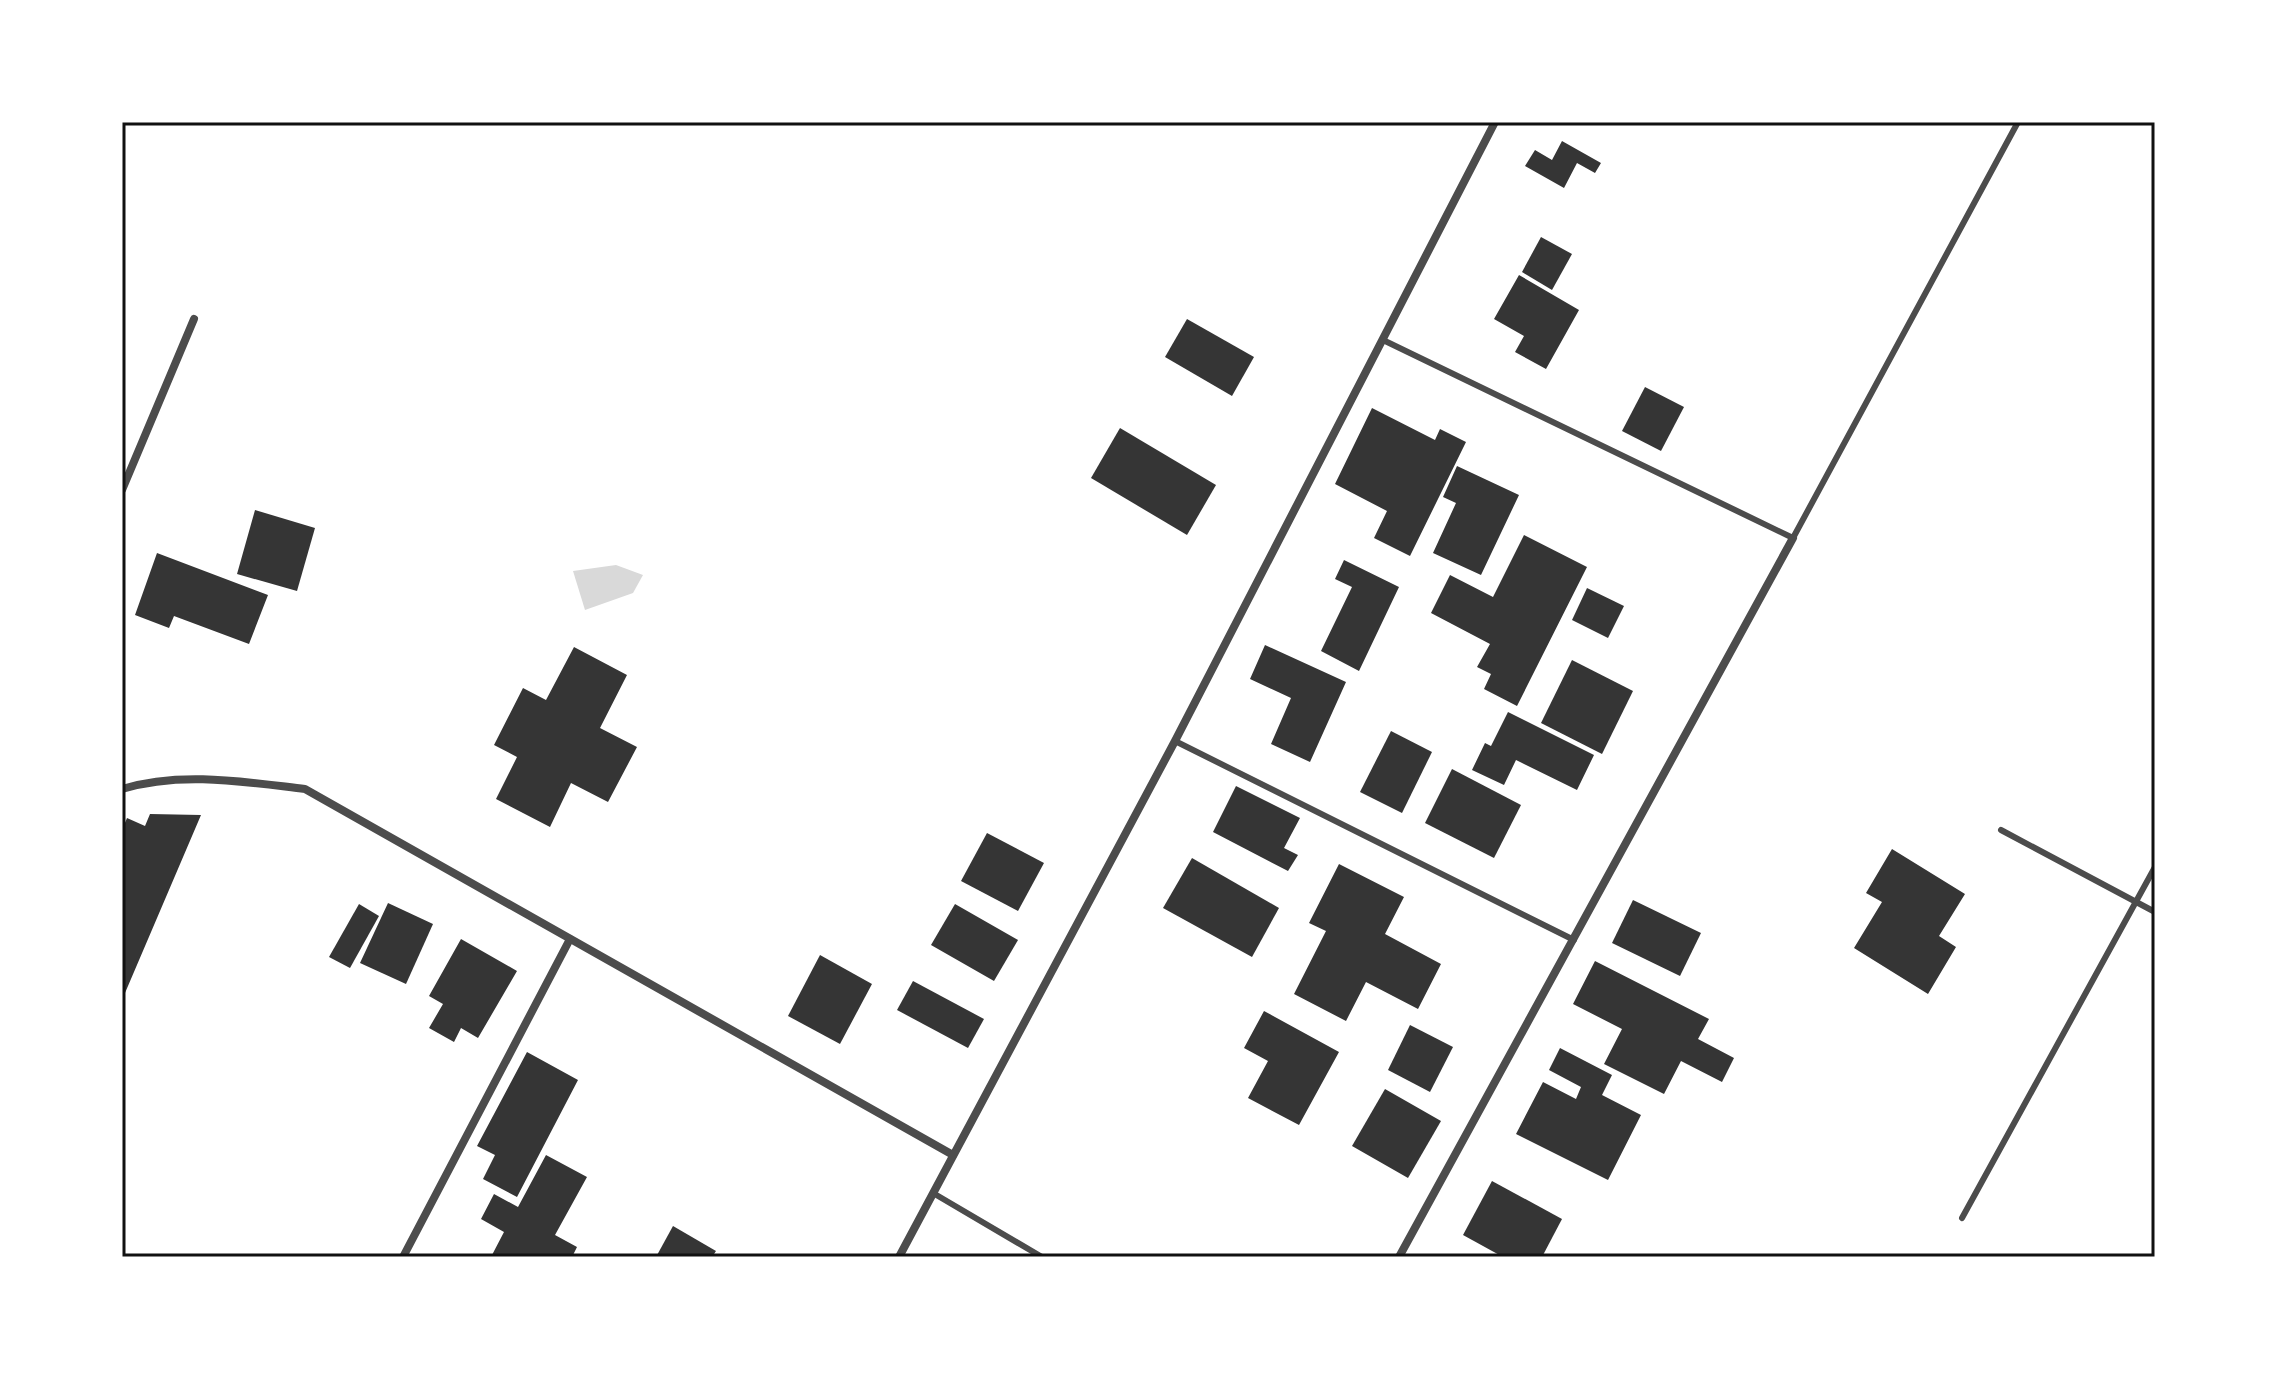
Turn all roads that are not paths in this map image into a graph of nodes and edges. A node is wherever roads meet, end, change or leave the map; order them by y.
1 (1495, 122) edge
2 (2018, 122) edge
3 (194, 319) dead end
4 (1383, 340) junction
5 (122, 490) edge
6 (1793, 538) junction
7 (1175, 741) junction
8 (122, 789) edge
9 (2001, 830) dead end
10 (2155, 867) edge
11 (2136, 902) junction
12 (2155, 912) edge
13 (570, 939) junction
14 (1574, 940) junction
15 (953, 1155) junction
16 (933, 1193) junction
17 (1962, 1218) dead end
18 (403, 1257) edge
19 (899, 1257) edge
20 (1042, 1257) edge
21 (1399, 1257) edge

1 - 4 street
2 - 6 lane
3 - 5 street
4 - 6 lane
4 - 7 street
6 - 14 street
7 - 14 lane
7 - 15 street
8 - 13 street
9 - 11 lane
10 - 11 lane
11 - 12 lane
11 - 17 lane
13 - 15 street
13 - 18 street
14 - 21 street
15 - 16 street
16 - 19 street
16 - 20 lane

